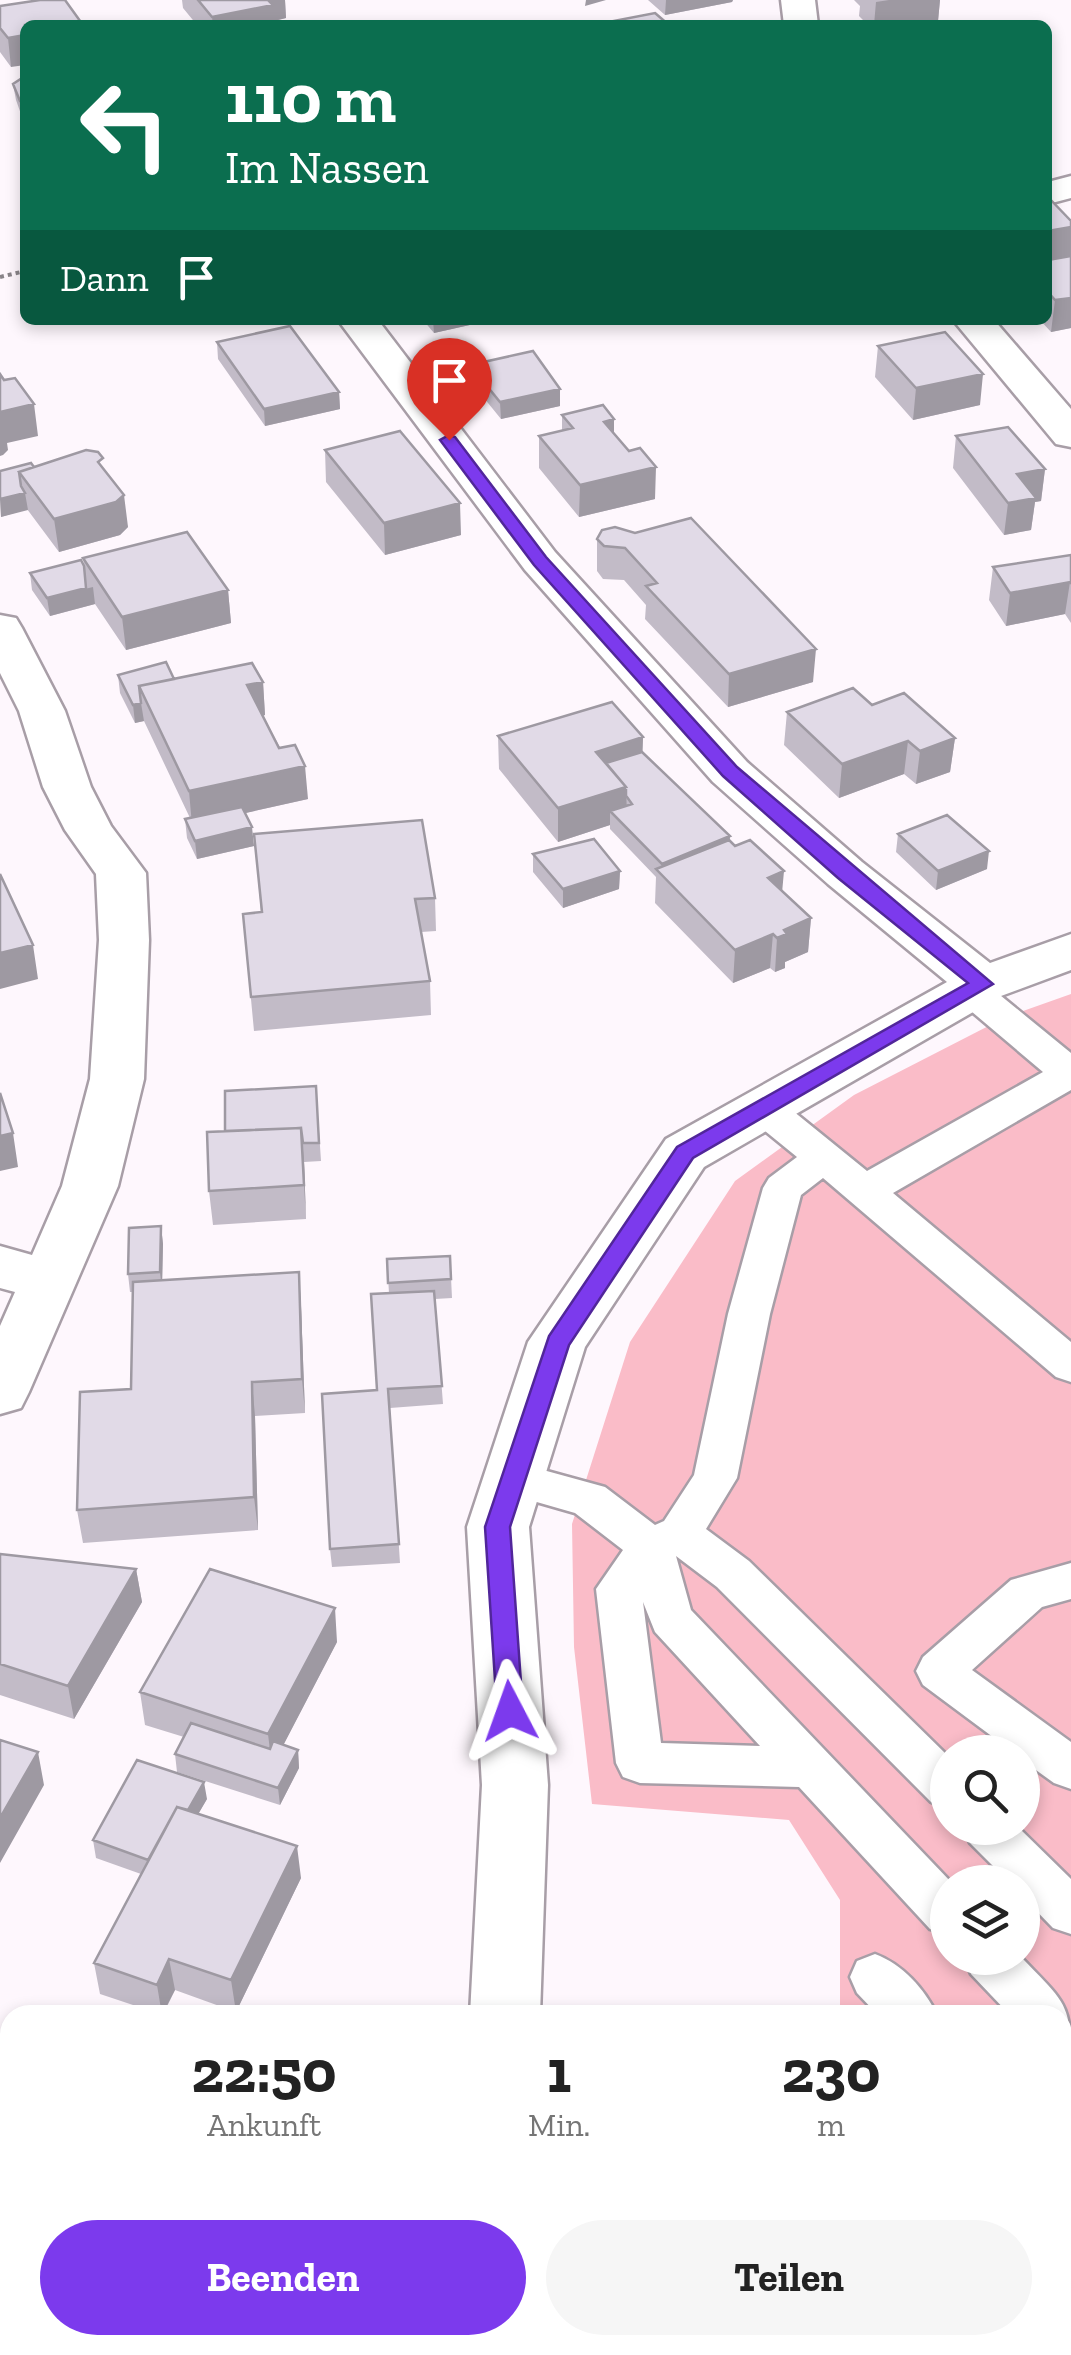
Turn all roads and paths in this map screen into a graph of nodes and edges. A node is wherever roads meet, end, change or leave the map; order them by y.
1 (362, 325) edge
2 (978, 325) edge
3 (1071, 435) edge
4 (0, 628) edge
5 (1071, 951) edge
6 (977, 988) junction
7 (1071, 1073) edge
8 (764, 1108) junction
9 (824, 1157) junction
10 (864, 1190) junction
11 (25, 1273) edge
12 (1071, 1366) edge
13 (0, 1392) edge
14 (514, 1479) junction
15 (666, 1540) junction
16 (1071, 1581) edge
17 (811, 1767) junction
18 (1071, 1768) edge
19 (930, 1770) edge
20 (1004, 1845) edge
21 (930, 1894) edge
22 (1071, 1912) edge
23 (1005, 1975) edge
24 (875, 1976) dead end
25 (504, 2005) edge
26 (901, 2005) edge
27 (1033, 2005) edge

1 - 6 street
2 - 3 street
4 - 11 street
5 - 6 street
6 - 7 lane
6 - 8 street
7 - 10 lane
8 - 9 lane
8 - 14 street
9 - 10 lane
9 - 15 lane
10 - 12 lane
11 - 13 street
14 - 15 lane
14 - 25 street
15 - 17 lane
15 - 17 lane
15 - 19 lane
16 - 18 lane
17 - 21 lane
20 - 22 lane
23 - 27 lane
24 - 26 lane

